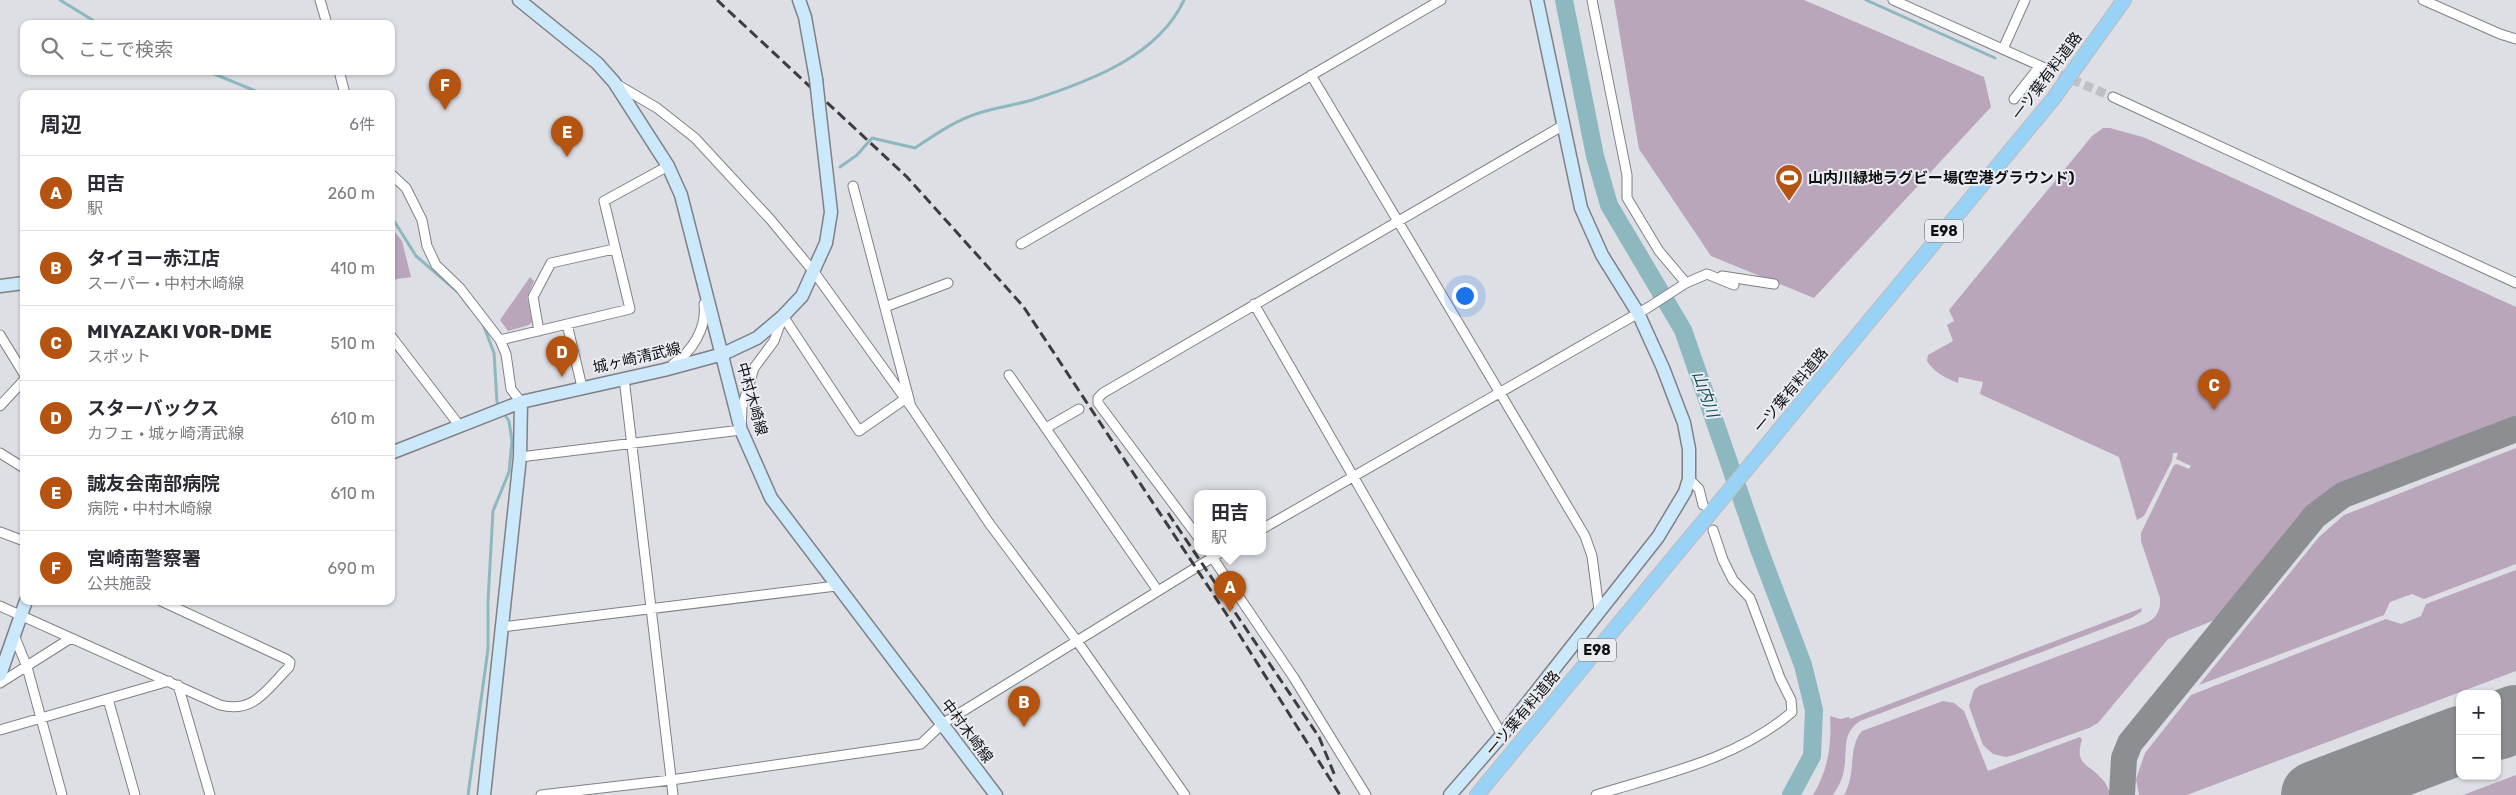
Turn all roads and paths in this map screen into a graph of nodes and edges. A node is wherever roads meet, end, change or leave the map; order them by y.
1 (320, 0) edge
2 (519, 0) edge
3 (799, 0) edge
4 (1441, 0) edge
5 (1537, 0) edge
6 (1592, 0) edge
7 (1894, 0) edge
8 (2025, 0) edge
9 (2124, 0) edge
10 (2423, 0) edge
11 (325, 20) edge
12 (2516, 39) edge
13 (2003, 49) junction
14 (340, 75) edge
15 (1311, 75) junction
16 (614, 82) junction
17 (344, 90) edge
18 (2113, 97) tunnel mouth
19 (2014, 98) dead end
20 (1562, 126) junction
21 (668, 166) junction
22 (395, 178) edge
23 (853, 186) dead end
24 (1399, 220) junction
25 (1021, 244) dead end
26 (614, 249) junction
27 (814, 272) junction
28 (702, 274) junction
29 (1707, 274) junction
30 (948, 283) dead end
31 (2516, 283) edge
32 (20, 284) edge
33 (1774, 284) dead end
34 (1682, 285) junction
35 (1734, 285) dead end
36 (0, 286) edge
37 (1254, 304) junction
38 (885, 307) junction
39 (1644, 310) junction
40 (783, 316) junction
41 (568, 324) junction
42 (539, 331) junction
43 (0, 335) edge
44 (500, 340) junction
45 (395, 341) edge
46 (722, 354) junction
47 (20, 368) edge
48 (664, 370) junction
49 (1009, 374) dead end
50 (624, 378) junction
51 (20, 384) edge
52 (582, 387) junction
53 (1500, 392) junction
54 (905, 399) junction
55 (521, 402) junction
56 (0, 406) edge
57 (912, 408) junction
58 (1079, 409) dead end
59 (459, 424) junction
60 (1046, 428) junction
61 (741, 430) junction
62 (632, 444) junction
63 (395, 450) edge
64 (0, 453) edge
65 (520, 457) junction
66 (20, 466) edge
67 (1354, 478) junction
68 (1689, 478) junction
69 (1710, 505) junction
70 (1266, 527) edge
71 (1713, 530) dead end
72 (0, 532) edge
73 (1194, 532) edge
74 (20, 540) edge
75 (1209, 555) edge
76 (1211, 555) edge
77 (836, 586) junction
78 (1158, 591) junction
79 (24, 605) edge
80 (176, 605) edge
81 (0, 606) edge
82 (650, 609) junction
83 (1599, 610) junction
84 (20, 615) junction
85 (502, 627) junction
86 (14, 635) junction
87 (71, 638) junction
88 (1077, 641) junction
89 (28, 667) junction
90 (0, 675) edge
91 (169, 681) junction
92 (0, 683) edge
93 (178, 684) junction
94 (108, 699) junction
95 (40, 719) junction
96 (942, 724) junction
97 (0, 730) edge
98 (1502, 735) junction
99 (671, 780) junction
100 (62, 795) edge
101 (135, 795) edge
102 (210, 795) edge
103 (484, 795) edge
104 (541, 795) edge
105 (673, 795) edge
106 (996, 795) edge
107 (1185, 795) edge
108 (1366, 795) edge
109 (1450, 795) edge
110 (1477, 795) edge
111 (1596, 795) edge

1 - 11 street
2 - 16 main road, 中村木崎線
3 - 27 main road, 城ヶ崎清武線, bridge
4 - 15 street
5 - 20 main road
6 - 34 street
7 - 13 street
8 - 13 street
9 - 69 main road, 一ツ葉有料道路 / E98
10 - 12 street
13 - 19 street
14 - 17 street
15 - 24 street
15 - 25 street
16 - 21 main road, 中村木崎線
16 - 27 street
18 - 31 street
20 - 24 street
20 - 39 main road
21 - 26 street
21 - 28 main road, 中村木崎線
22 - 44 street
23 - 38 street
24 - 37 street
24 - 53 street
26 - 41 street
26 - 42 street
27 - 40 main road, 城ヶ崎清武線
27 - 54 street
28 - 46 main road, 中村木崎線
28 - 48 street
29 - 33 street
29 - 34 street
29 - 35 street
30 - 38 street
32 - 36 main road
34 - 39 street
37 - 67 street
37 - 73 street
38 - 57 street
39 - 53 street
39 - 68 main road
40 - 46 main road, 城ヶ崎清武線
40 - 54 street
40 - 61 street
41 - 42 street
41 - 52 street
42 - 44 street
43 - 47 street
44 - 55 street
45 - 59 street
46 - 48 main road, 城ヶ崎清武線
46 - 61 main road, 中村木崎線
48 - 50 main road, 城ヶ崎清武線
49 - 60 street
50 - 52 main road, 城ヶ崎清武線
50 - 62 street
51 - 56 street
52 - 55 main road, 城ヶ崎清武線
53 - 67 street
53 - 83 street
54 - 57 street
55 - 59 main road, 城ヶ崎清武線
55 - 65 main road
57 - 88 street
58 - 60 street
59 - 63 main road, 城ヶ崎清武線
60 - 78 street
61 - 62 street
61 - 77 main road, 中村木崎線
62 - 65 street
62 - 82 street
64 - 66 street
65 - 85 main road
67 - 70 street
67 - 98 street
68 - 69 street
68 - 83 main road
69 - 110 main road, 一ツ葉有料道路 / E98
71 - 111 street
72 - 74 street
75 - 78 street
76 - 108 street
77 - 82 street
77 - 96 main road, 中村木崎線
78 - 88 street
79 - 84 main road
80 - 93 street
81 - 84 street
82 - 85 street
82 - 99 street
83 - 98 main road
84 - 86 main road
84 - 87 street
85 - 103 main road
86 - 89 street
86 - 90 main road
87 - 89 street
87 - 91 street
88 - 96 street
88 - 107 street
89 - 92 street
89 - 95 street
91 - 93 street
91 - 94 street
93 - 102 street
94 - 95 street
94 - 101 street
95 - 97 street
95 - 100 street
96 - 99 street
96 - 106 main road, 中村木崎線
98 - 109 main road
99 - 104 street
99 - 105 street

